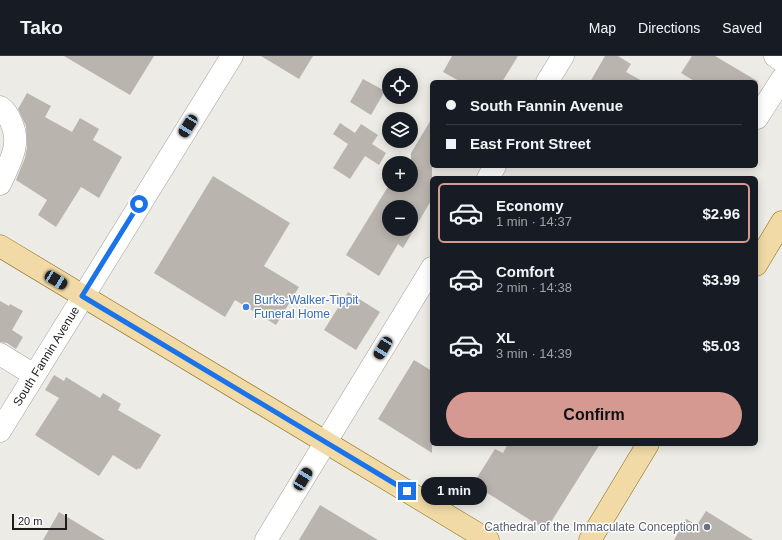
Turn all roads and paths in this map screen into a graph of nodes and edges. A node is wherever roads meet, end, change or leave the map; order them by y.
1 (563, 56) edge
2 (775, 56) edge
3 (228, 57) edge
4 (782, 61) edge
5 (782, 79) edge
6 (548, 80) edge
7 (0, 107) edge
8 (758, 116) edge
9 (0, 184) edge
10 (782, 222) edge
11 (1, 250) edge
12 (758, 262) edge
13 (430, 271) edge
14 (82, 296) junction
15 (0, 354) edge
16 (34, 375) junction
17 (0, 431) edge
18 (325, 442) junction
19 (647, 446) edge
20 (266, 540) edge
21 (488, 540) edge
22 (590, 540) edge

1 - 6 street
2 - 4 street
3 - 14 street, South Fannin Avenue
5 - 8 street
7 - 9 street
10 - 12 main road
11 - 14 main road
13 - 18 street
14 - 16 street, South Fannin Avenue
14 - 18 main road
15 - 16 street
16 - 17 street, South Fannin Avenue
18 - 20 street
18 - 21 main road
19 - 22 main road

